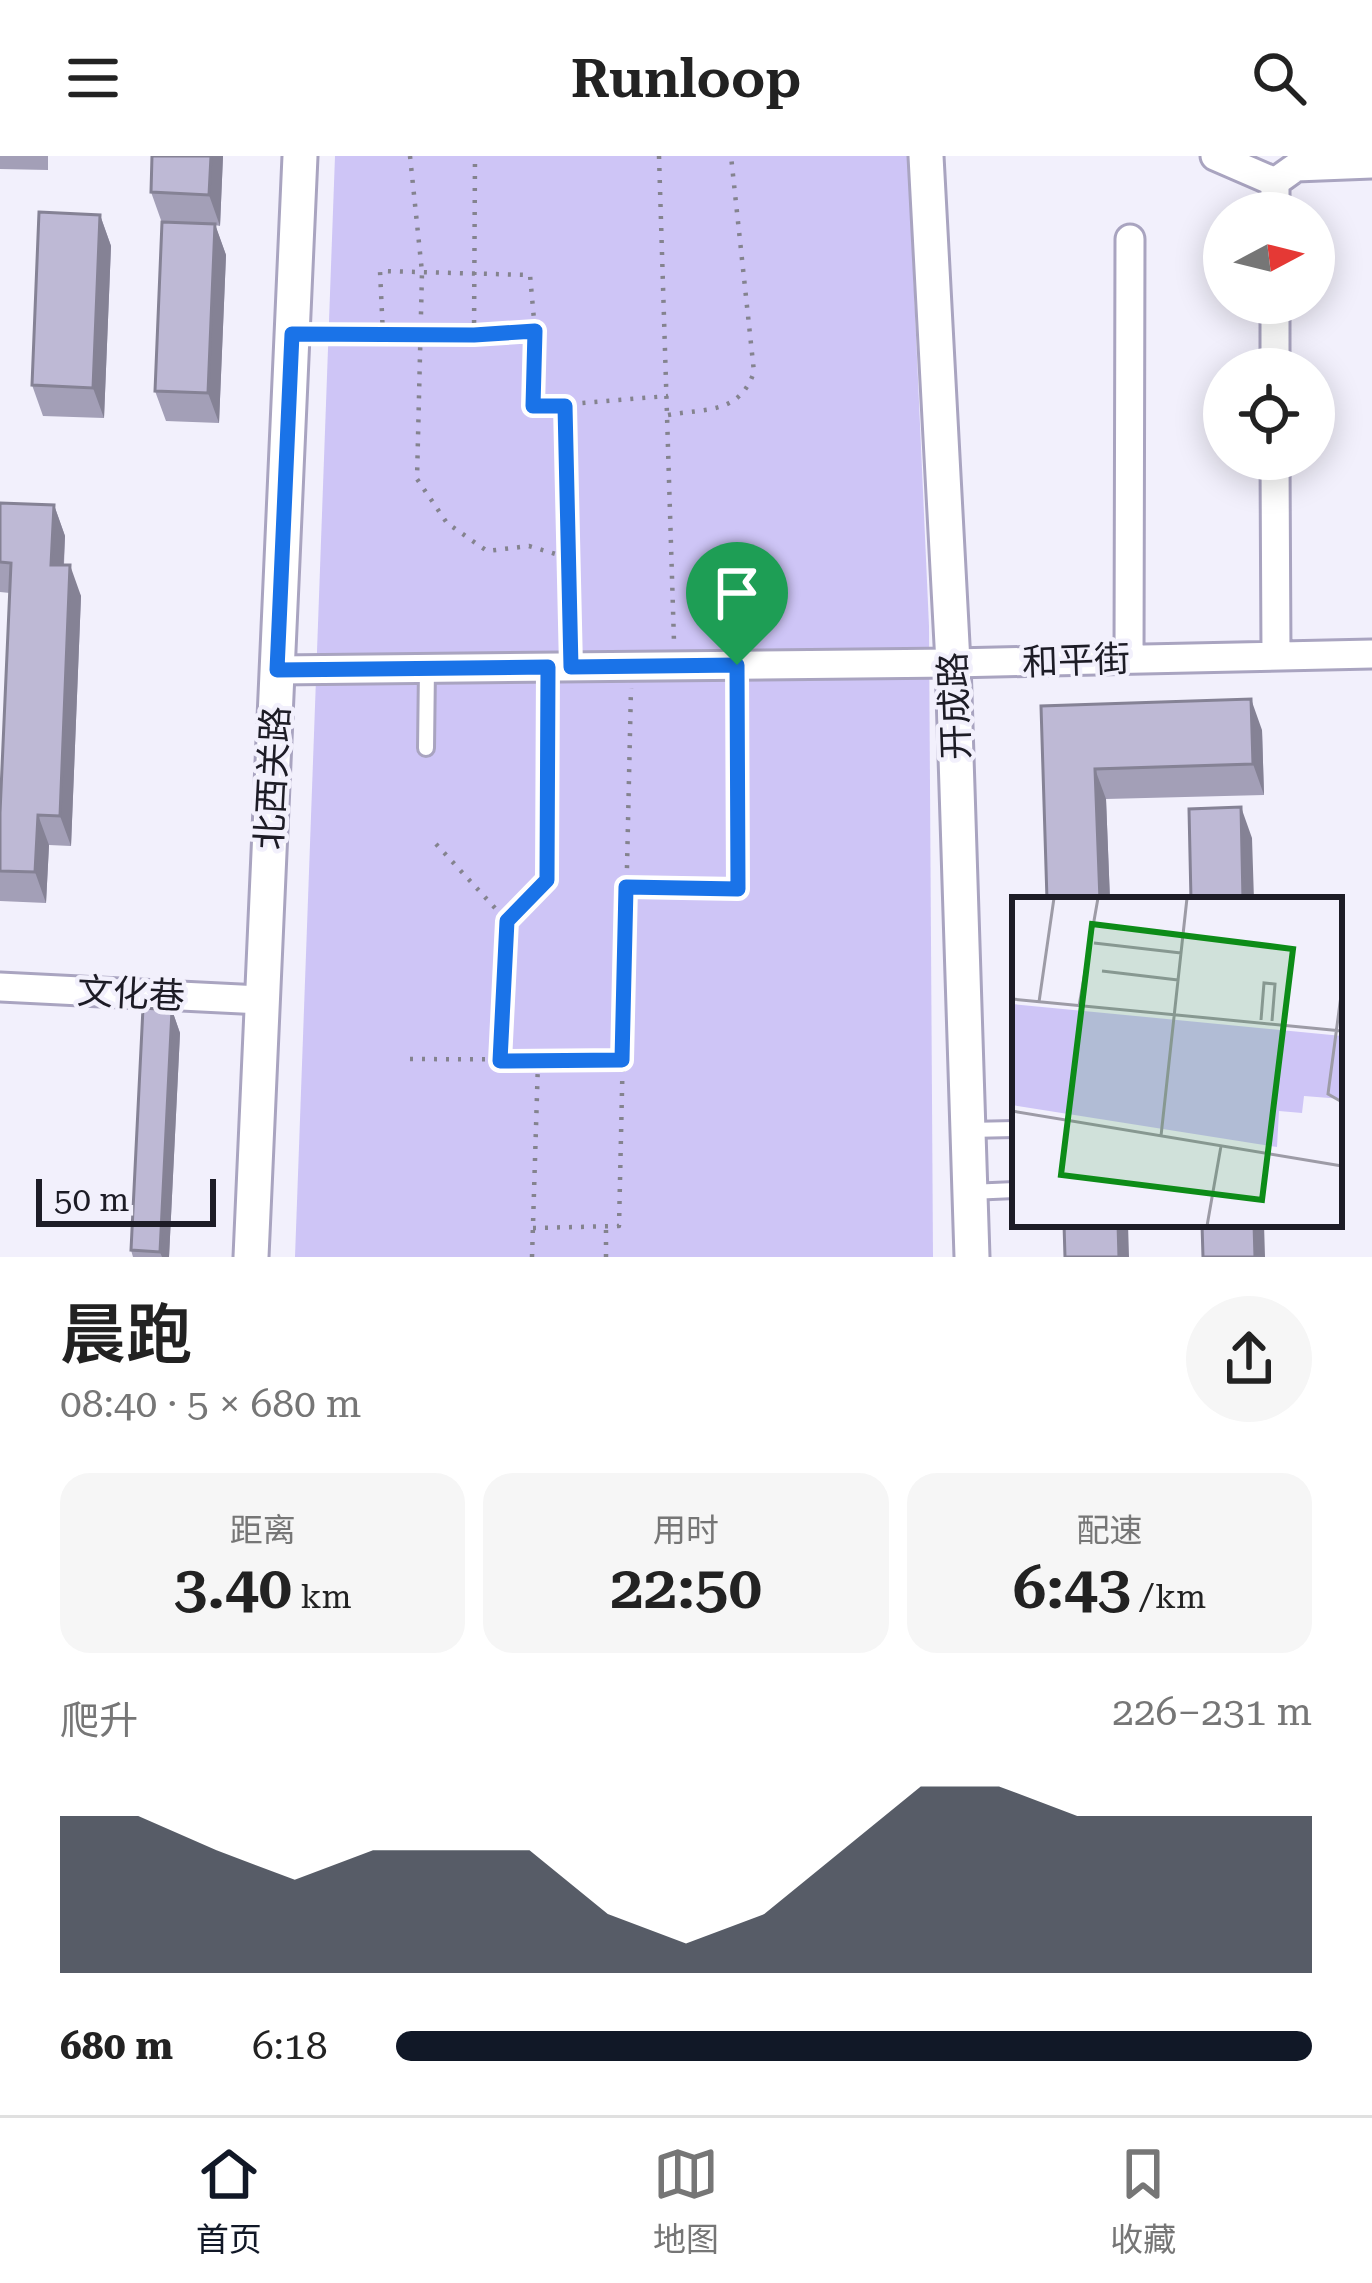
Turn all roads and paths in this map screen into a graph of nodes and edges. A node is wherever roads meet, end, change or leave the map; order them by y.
1 (299, 156) edge
2 (410, 156) edge
3 (475, 156) edge
4 (659, 156) edge
5 (731, 156) edge
6 (926, 156) edge
7 (1215, 156) edge
8 (1372, 164) edge
9 (1275, 182) junction
10 (1275, 192) edge
11 (1130, 239) dead end
12 (422, 272) junction
13 (474, 273) junction
14 (535, 331) junction
15 (292, 334) junction
16 (383, 335) junction
17 (420, 335) junction
18 (474, 335) junction
19 (668, 396) junction
20 (565, 406) junction
21 (668, 415) junction
22 (1275, 480) edge
23 (569, 558) junction
24 (1372, 655) edge
25 (1276, 656) junction
26 (1129, 658) junction
27 (953, 664) junction
28 (737, 665) junction
29 (675, 666) junction
30 (559, 667) junction
31 (632, 667) junction
32 (427, 668) junction
33 (277, 670) junction
34 (425, 748) dead end
35 (436, 844) dead end
36 (626, 887) junction
37 (507, 921) junction
38 (0, 987) edge
39 (262, 1000) junction
40 (410, 1058) dead end
41 (622, 1060) junction
42 (500, 1061) junction
43 (538, 1062) junction
44 (1012, 1129) edge
45 (968, 1130) junction
46 (1012, 1190) edge
47 (970, 1192) junction
48 (532, 1228) junction
49 (606, 1228) junction
50 (251, 1257) edge
51 (532, 1257) edge
52 (606, 1257) edge
53 (972, 1257) edge

1 - 15 street, 北西关路
2 - 12 path
3 - 13 path
4 - 19 path
5 - 21 path
6 - 27 street, 开成路
7 - 9 street
8 - 9 street
9 - 10 street
11 - 26 street
12 - 13 path
12 - 16 path
12 - 17 path
13 - 14 path
13 - 18 path
14 - 18 path
14 - 20 path
15 - 16 path
15 - 33 street, 北西关路
16 - 17 path
17 - 18 path
17 - 23 path
19 - 20 path
19 - 21 path
20 - 23 path
21 - 29 path
22 - 25 street
23 - 30 path
24 - 25 street, 和平街
25 - 26 street, 和平街
26 - 27 street, 和平街
27 - 28 street, 和平街
27 - 45 street, 开成路
28 - 29 street, 和平街
28 - 36 path
29 - 31 street, 和平街
30 - 31 street, 和平街
30 - 32 street, 和平街
30 - 37 path
31 - 36 path
32 - 33 street, 和平街
32 - 34 lane
33 - 39 street, 北西关路
35 - 37 path
36 - 41 path
37 - 42 path
38 - 39 street, 文化巷
39 - 50 street, 北西关路
40 - 42 path
41 - 43 path
41 - 49 path
42 - 43 path
43 - 48 path
44 - 45 lane
45 - 47 street, 开成路
46 - 47 lane
47 - 53 street, 开成路
48 - 49 path
48 - 51 path
49 - 52 path

